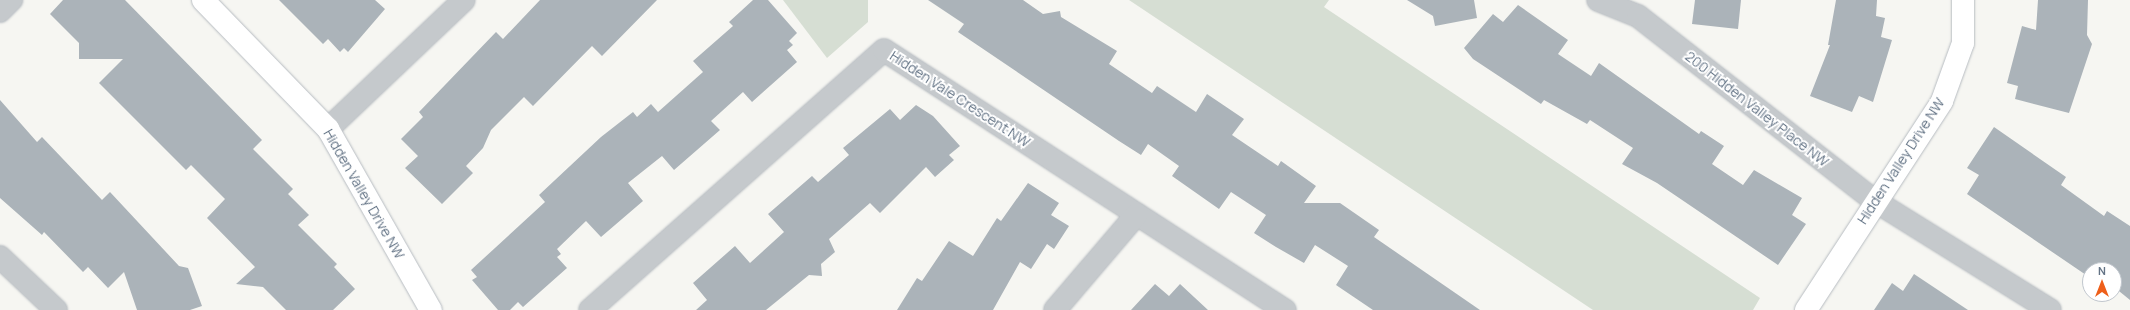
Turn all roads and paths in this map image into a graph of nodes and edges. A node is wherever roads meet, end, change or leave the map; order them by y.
1 (11, 0) edge
2 (203, 0) edge
3 (464, 0) edge
4 (1598, 0) edge
5 (1963, 0) edge
6 (1635, 8) edge
7 (0, 11) edge
8 (328, 129) junction
9 (1875, 201) junction
10 (1137, 214) junction
11 (0, 257) edge
12 (56, 310) edge
13 (431, 310) edge
14 (590, 310) edge
15 (1055, 310) edge
16 (1285, 310) edge
17 (1806, 310) edge
18 (2050, 310) edge

1 - 7 street
2 - 8 street, Hidden Valley Drive NW
3 - 8 street
4 - 6 street, 200 Hidden Valley Place NW
5 - 9 street, Hidden Valley Drive NW
6 - 9 street, 200 Hidden Valley Place NW
8 - 13 street, Hidden Valley Drive NW
9 - 17 street, Hidden Valley Drive NW
9 - 18 street, 200 Hidden Valley Place NW
10 - 14 street, Hidden Vale Crescent NW
10 - 15 street
10 - 16 street, Hidden Vale Crescent NW
11 - 12 street

